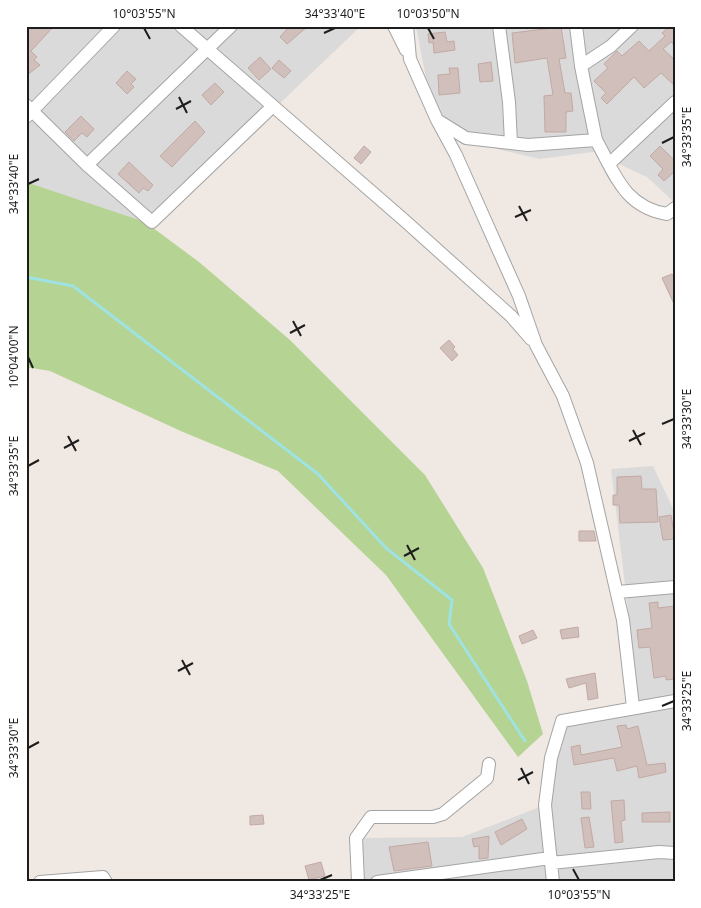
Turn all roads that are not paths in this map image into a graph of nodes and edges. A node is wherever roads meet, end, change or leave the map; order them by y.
1 (114, 26) edge
2 (181, 26) edge
3 (231, 26) edge
4 (394, 26) edge
5 (407, 26) edge
6 (499, 26) edge
7 (576, 26) edge
8 (632, 26) edge
9 (208, 50) junction
10 (410, 59) junction
11 (581, 66) junction
12 (675, 102) edge
13 (273, 106) junction
14 (28, 111) edge
15 (437, 120) junction
16 (596, 140) junction
17 (512, 143) junction
18 (609, 164) junction
19 (87, 165) junction
20 (675, 208) edge
21 (536, 345) junction
22 (675, 587) edge
23 (618, 592) junction
24 (675, 701) edge
25 (633, 707) junction
26 (489, 764) dead end
27 (675, 853) edge
28 (550, 861) junction
29 (454, 877) edge
30 (72, 880) edge
31 (40, 882) edge
32 (106, 882) edge
33 (358, 882) edge
34 (377, 882) edge
35 (553, 882) edge

1 - 14 street
2 - 9 street
3 - 9 street
4 - 10 street
5 - 10 street
6 - 17 street
7 - 11 street
8 - 11 street
9 - 13 street
9 - 19 street
10 - 15 street
11 - 16 street
12 - 18 street
13 - 19 street
13 - 21 street
14 - 19 street
15 - 17 street
15 - 21 street
16 - 17 street
16 - 18 street
18 - 20 street
21 - 23 street
22 - 23 street
23 - 25 street
24 - 25 street
25 - 28 street
26 - 33 street
27 - 28 street
28 - 29 street
28 - 35 street
29 - 34 street
30 - 31 street
30 - 32 street

